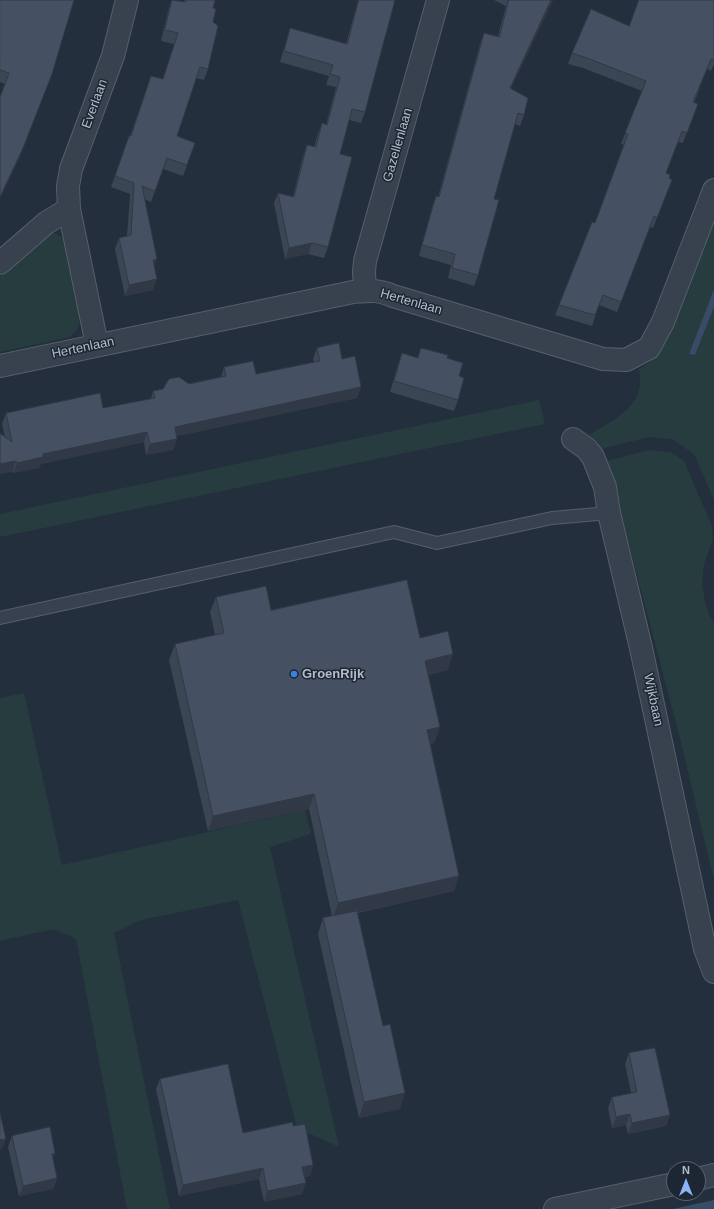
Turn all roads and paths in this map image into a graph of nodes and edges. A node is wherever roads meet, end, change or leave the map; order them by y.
1 (127, 0) edge
2 (438, 0) edge
3 (714, 190) edge
4 (69, 209) junction
5 (0, 263) edge
6 (365, 291) junction
7 (97, 345) junction
8 (0, 366) edge
9 (573, 439) dead end
10 (609, 513) junction
11 (0, 618) edge
12 (714, 972) edge
13 (666, 1186) edge
14 (555, 1209) edge

1 - 4 street, Everlaan
2 - 6 street, Gazellenlaan
3 - 6 street, Hertenlaan
4 - 5 street
4 - 7 street, Everlaan
6 - 7 street, Hertenlaan
7 - 8 street, Hertenlaan
9 - 10 street, Wijkbaan
10 - 11 lane
10 - 12 street, Wijkbaan
13 - 14 street

